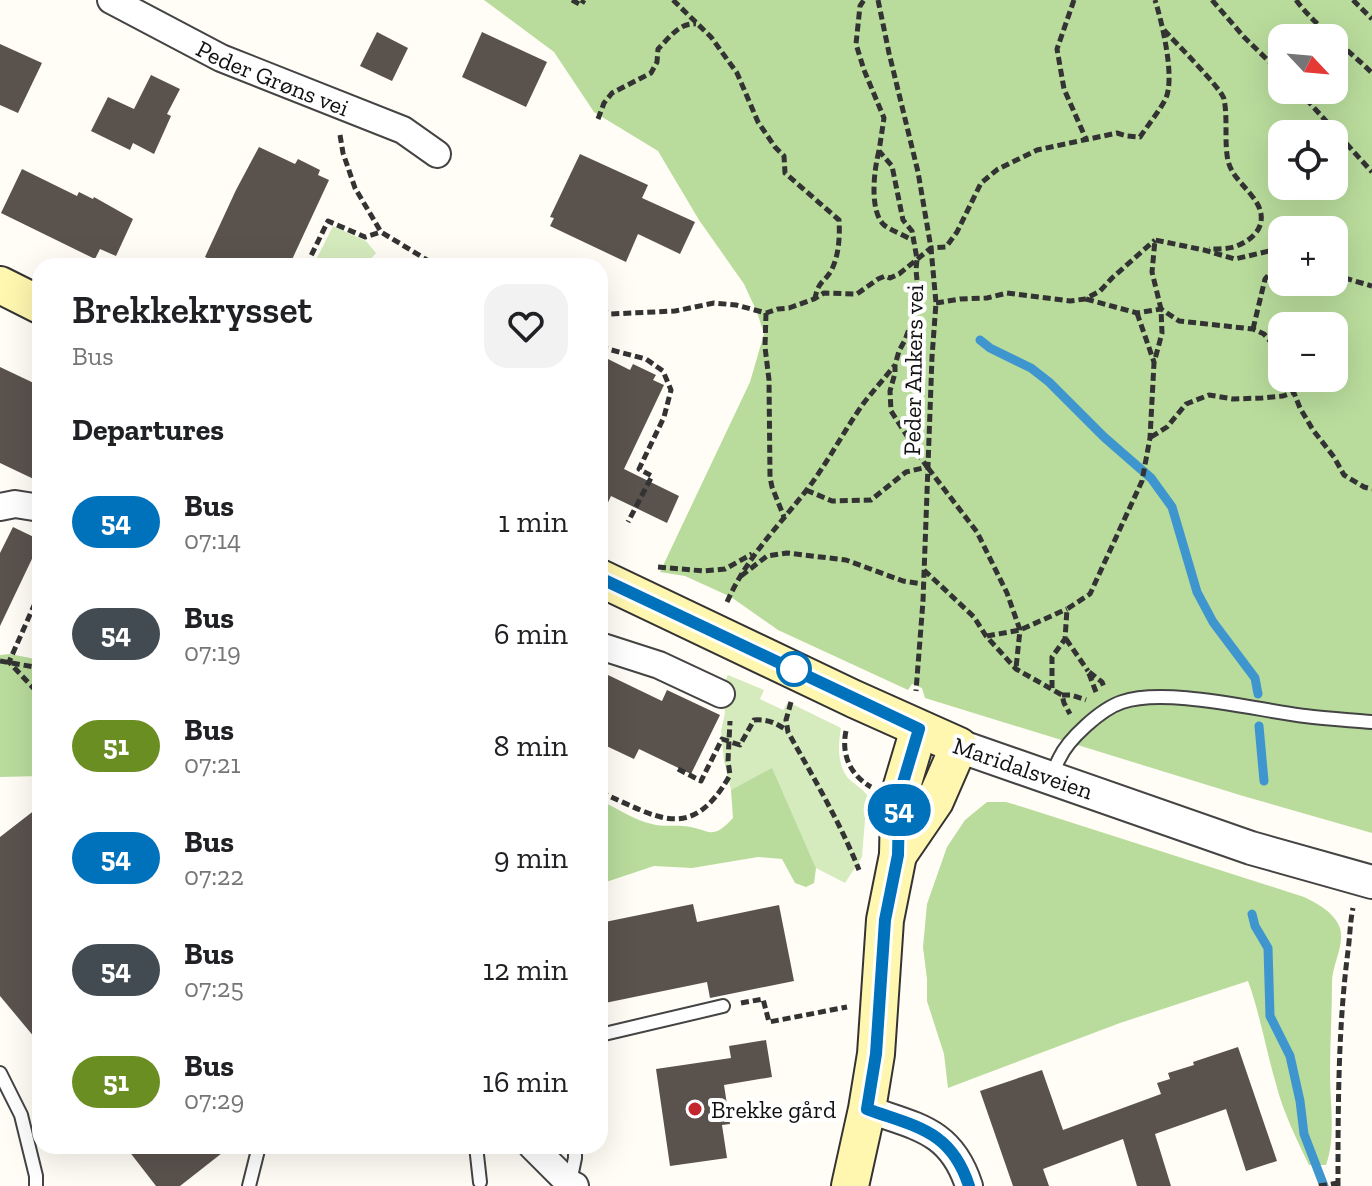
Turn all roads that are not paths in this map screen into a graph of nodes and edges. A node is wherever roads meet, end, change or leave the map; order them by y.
1 (122, 3) edge
2 (437, 154) dead end
3 (0, 285) edge
4 (32, 301) edge
5 (608, 581) edge
6 (608, 649) edge
7 (721, 694) dead end
8 (917, 714) junction
9 (1372, 722) edge
10 (959, 746) junction
11 (1052, 779) junction
12 (898, 855) junction
13 (1371, 880) edge
14 (723, 1006) road end
15 (608, 1033) edge
16 (0, 1073) edge
17 (867, 1109) junction
18 (257, 1154) edge
19 (477, 1154) edge
20 (540, 1154) edge
21 (575, 1154) edge
22 (480, 1182) dead end
23 (572, 1185) edge
24 (36, 1186) edge
25 (249, 1186) edge
26 (850, 1186) edge
27 (969, 1186) edge

1 - 2 street, Peder Grøns vei
3 - 4 main road
5 - 8 main road, Maridalsveien
6 - 7 street
8 - 10 main road, Maridalsveien
8 - 12 main road
9 - 11 lane
10 - 11 street, Maridalsveien
10 - 12 main road
11 - 13 street, Maridalsveien
12 - 17 main road
14 - 15 lane
16 - 24 lane
17 - 26 main road
17 - 27 street
18 - 25 lane
19 - 22 lane
20 - 23 street
21 - 23 lane

